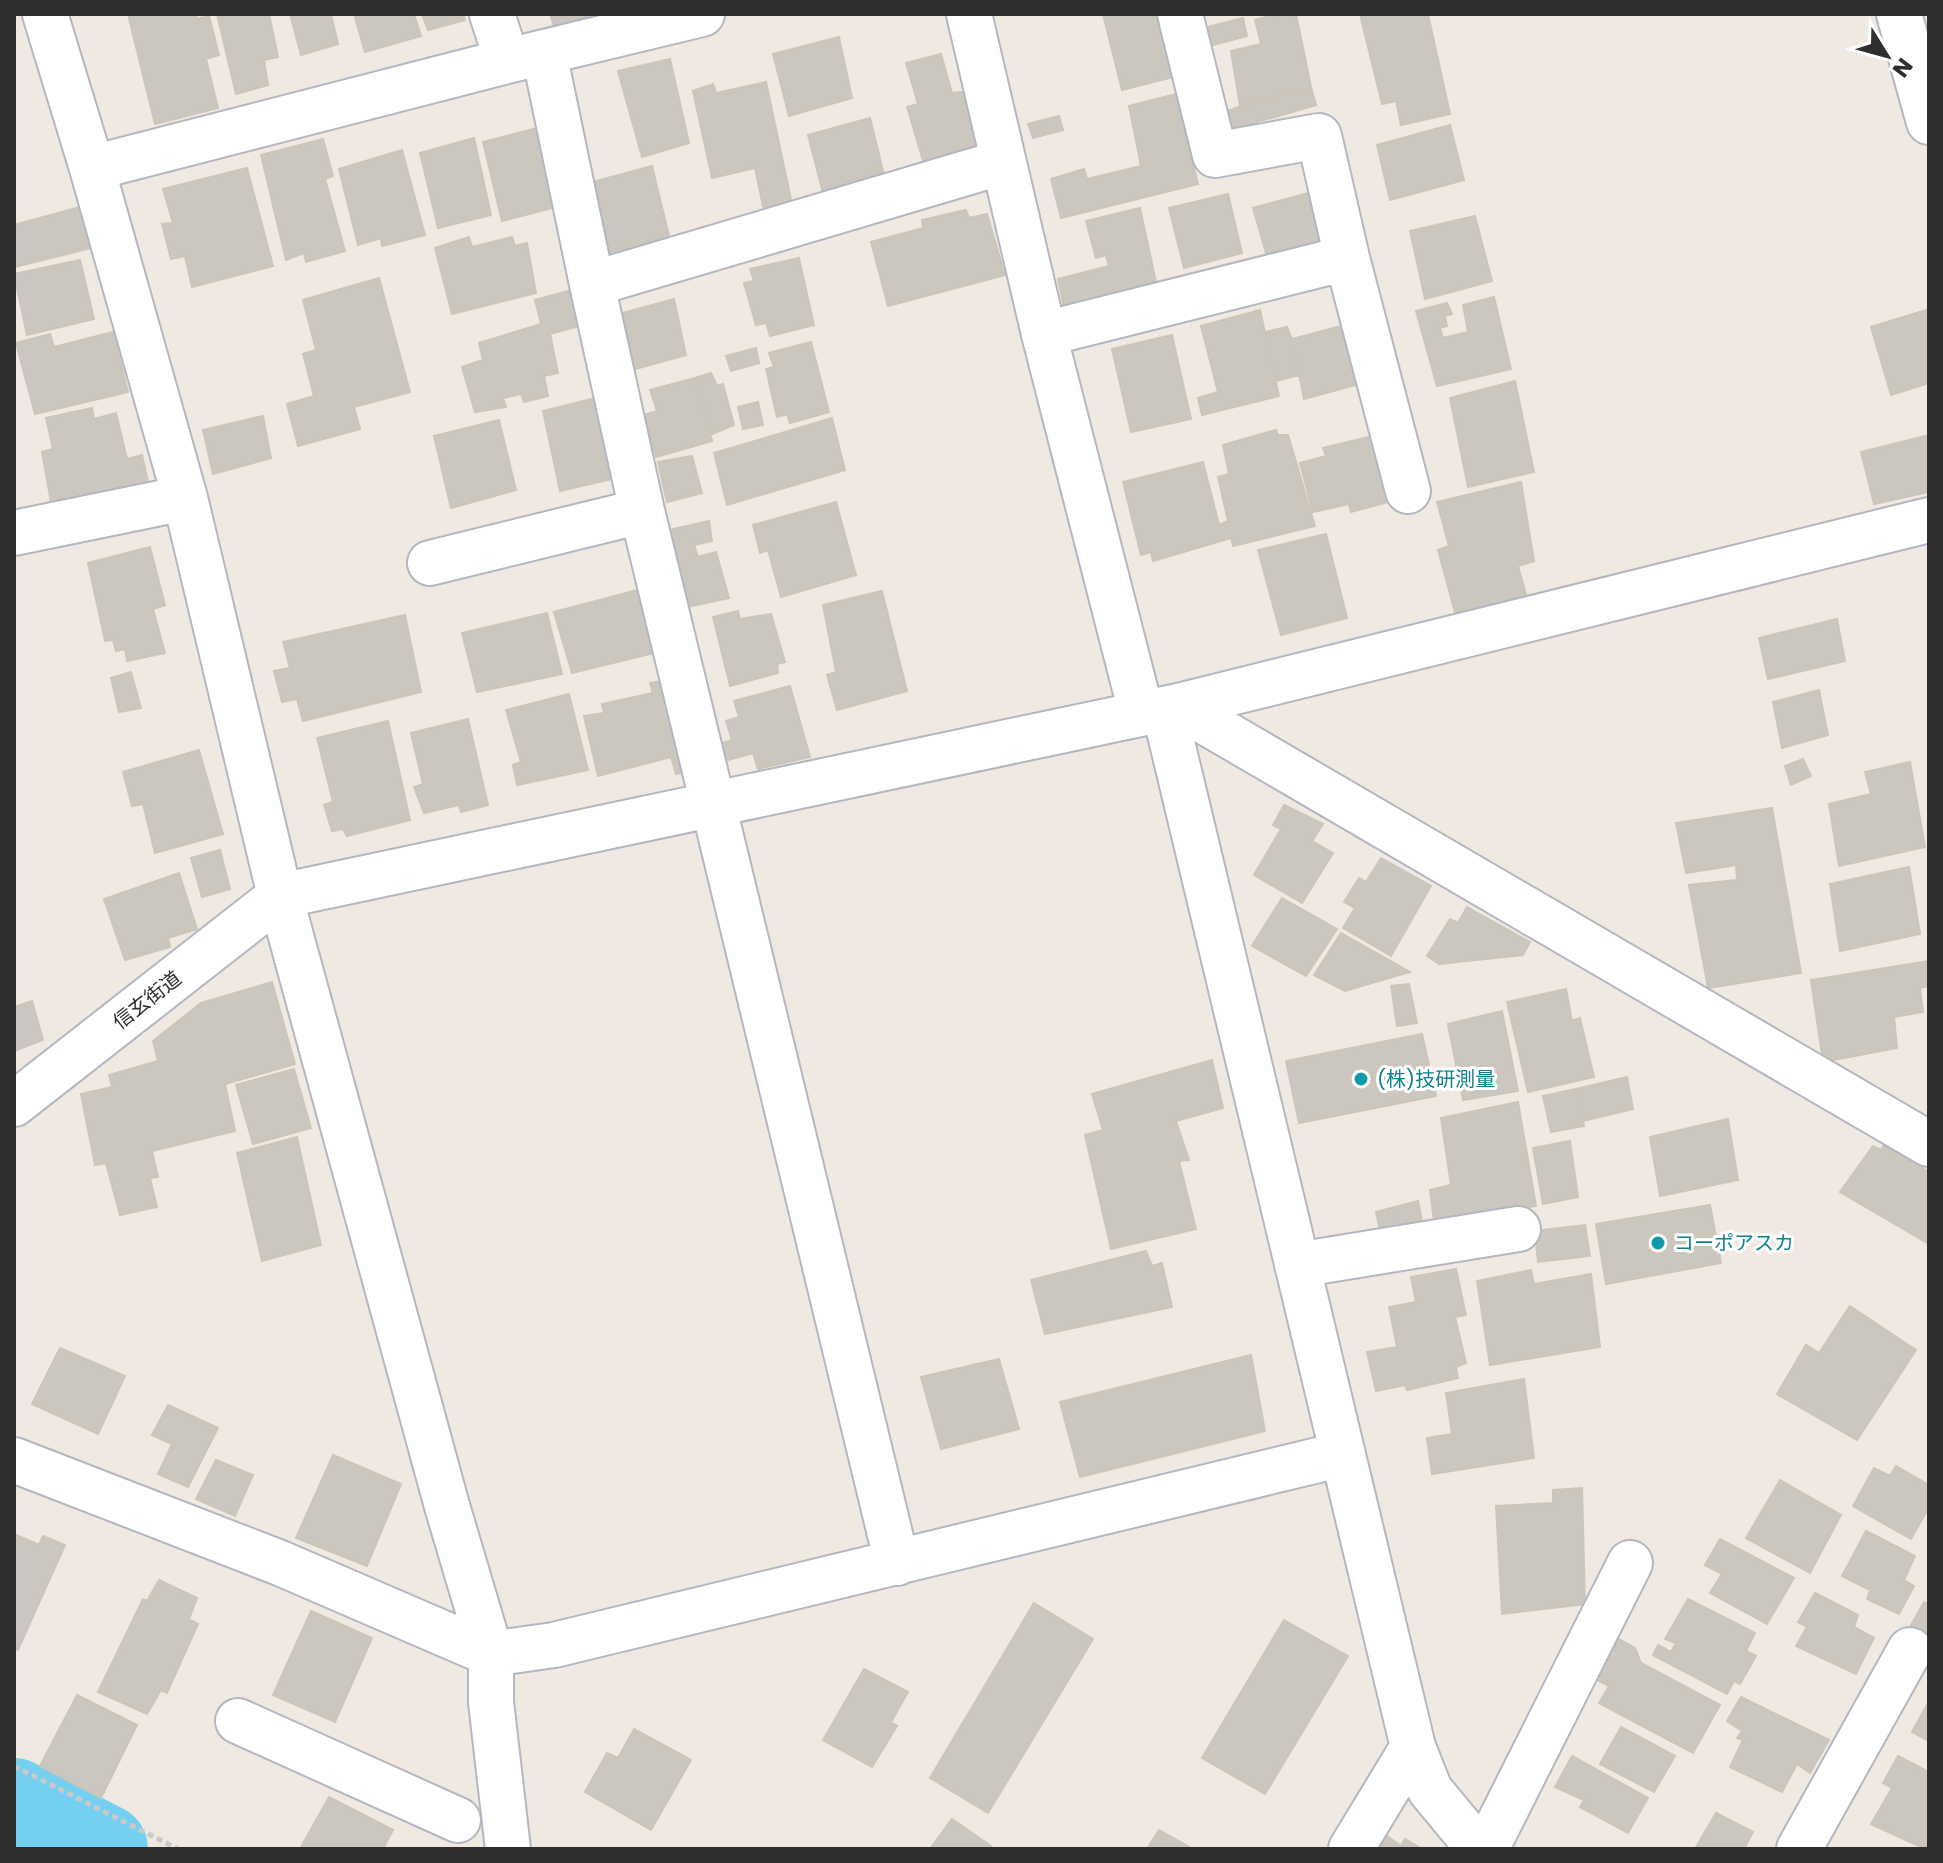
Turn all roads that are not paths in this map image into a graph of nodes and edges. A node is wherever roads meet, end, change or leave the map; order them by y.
1 (492, 14) edge
2 (702, 14) edge
3 (969, 14) edge
4 (1180, 14) edge
5 (1899, 14) edge
6 (36, 29) edge
7 (525, 57) junction
8 (1929, 122) edge
9 (1003, 162) junction
10 (92, 168) junction
11 (1347, 258) junction
12 (592, 284) junction
13 (1044, 334) junction
14 (1408, 491) dead end
15 (185, 498) junction
16 (642, 511) junction
17 (1929, 520) edge
18 (14, 533) edge
19 (430, 563) dead end
20 (1161, 709) junction
21 (712, 804) junction
22 (280, 896) junction
23 (14, 1104) edge
24 (1929, 1144) edge
25 (1518, 1229) dead end
26 (1297, 1265) junction
27 (1343, 1454) junction
28 (14, 1460) edge
29 (897, 1563) junction
30 (1630, 1563) dead end
31 (1910, 1650) dead end
32 (491, 1654) junction
33 (491, 1702) junction
34 (238, 1721) dead end
35 (1413, 1747) junction
36 (451, 1835) edge
37 (508, 1849) edge
38 (1351, 1849) edge
39 (1479, 1849) edge
40 (1486, 1849) edge
41 (1799, 1849) edge

1 - 7 street
2 - 7 street
3 - 9 street
4 - 11 street
5 - 8 street
6 - 10 street
7 - 10 street
7 - 12 street
9 - 12 street
9 - 13 street
10 - 15 street
11 - 13 street
11 - 14 street
12 - 16 street
13 - 20 street
15 - 18 street
15 - 22 street
16 - 19 street
16 - 21 street
17 - 20 street
20 - 21 street
20 - 24 street
20 - 26 street
21 - 22 street
21 - 29 street
22 - 23 street, 信玄街道
22 - 32 street
25 - 26 street
26 - 27 street
27 - 29 street
27 - 35 street
28 - 32 street
29 - 32 street
30 - 40 street
31 - 41 street
32 - 33 street
33 - 36 street
33 - 37 street
34 - 36 street
35 - 38 street
35 - 39 street

